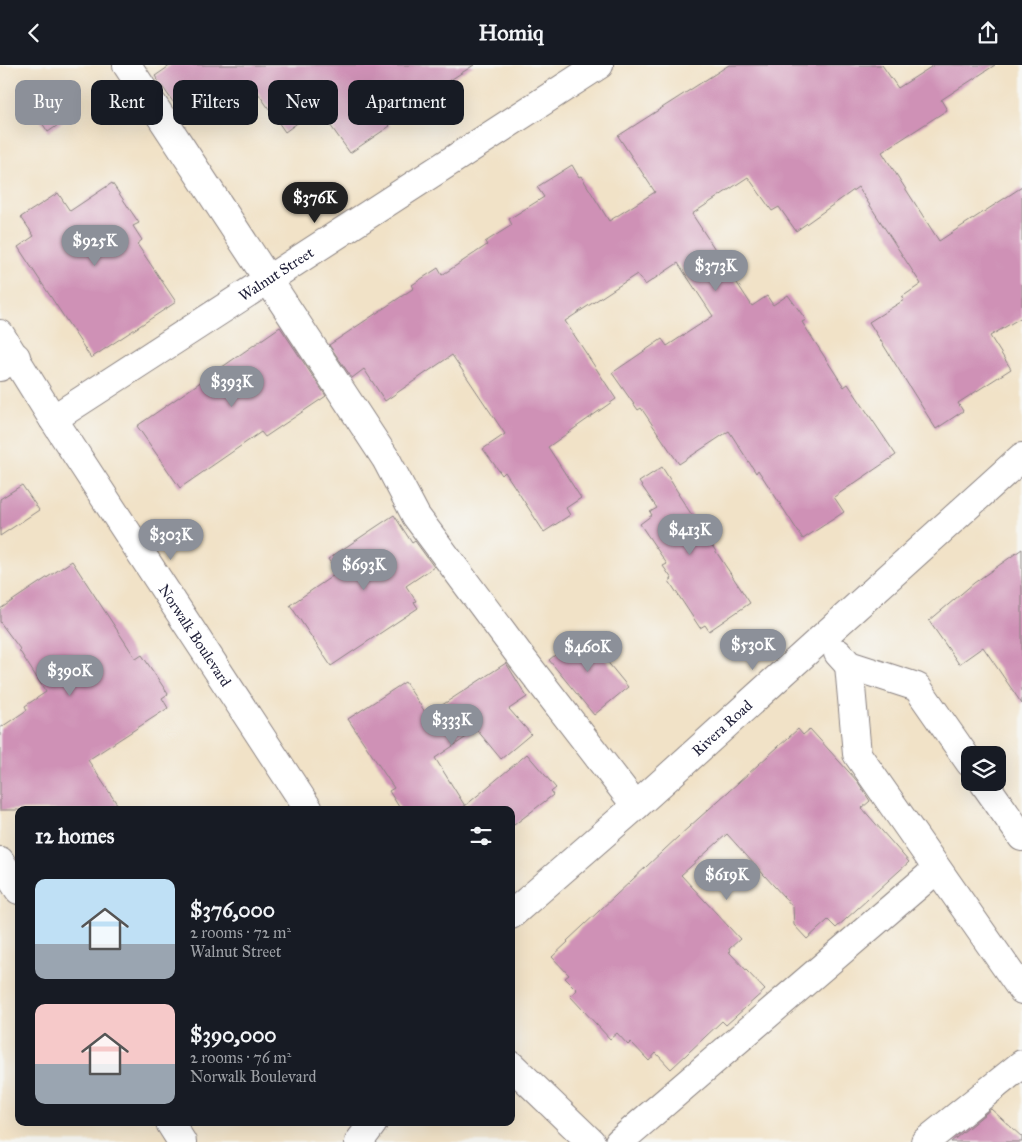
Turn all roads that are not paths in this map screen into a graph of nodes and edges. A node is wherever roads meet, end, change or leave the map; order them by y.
1 (128, 65) edge
2 (599, 65) edge
3 (268, 279) junction
4 (0, 334) edge
5 (8, 362) edge
6 (53, 419) junction
7 (1022, 457) edge
8 (824, 636) junction
9 (849, 665) junction
10 (961, 750) edge
11 (990, 791) edge
12 (305, 806) edge
13 (636, 806) junction
14 (1022, 837) edge
15 (0, 861) edge
16 (937, 869) junction
17 (15, 884) edge
18 (515, 912) edge
19 (1022, 990) edge
20 (1022, 1064) edge
21 (515, 1069) edge
22 (172, 1126) edge
23 (371, 1126) edge
24 (182, 1142) edge
25 (359, 1142) edge
26 (591, 1142) edge
27 (619, 1142) edge
28 (925, 1142) edge

1 - 3 street
2 - 3 street, Walnut Street
3 - 6 street, Walnut Street
3 - 13 street
4 - 5 street, Norwalk Boulevard
5 - 6 street, Norwalk Boulevard
6 - 12 street, Norwalk Boulevard
7 - 8 street, Rivera Road
8 - 9 street
8 - 13 street, Rivera Road
9 - 10 street
9 - 16 street
11 - 14 street
13 - 18 street, Rivera Road
15 - 17 street
16 - 19 street
16 - 27 street
20 - 28 street
21 - 26 street
22 - 24 street
23 - 25 street

